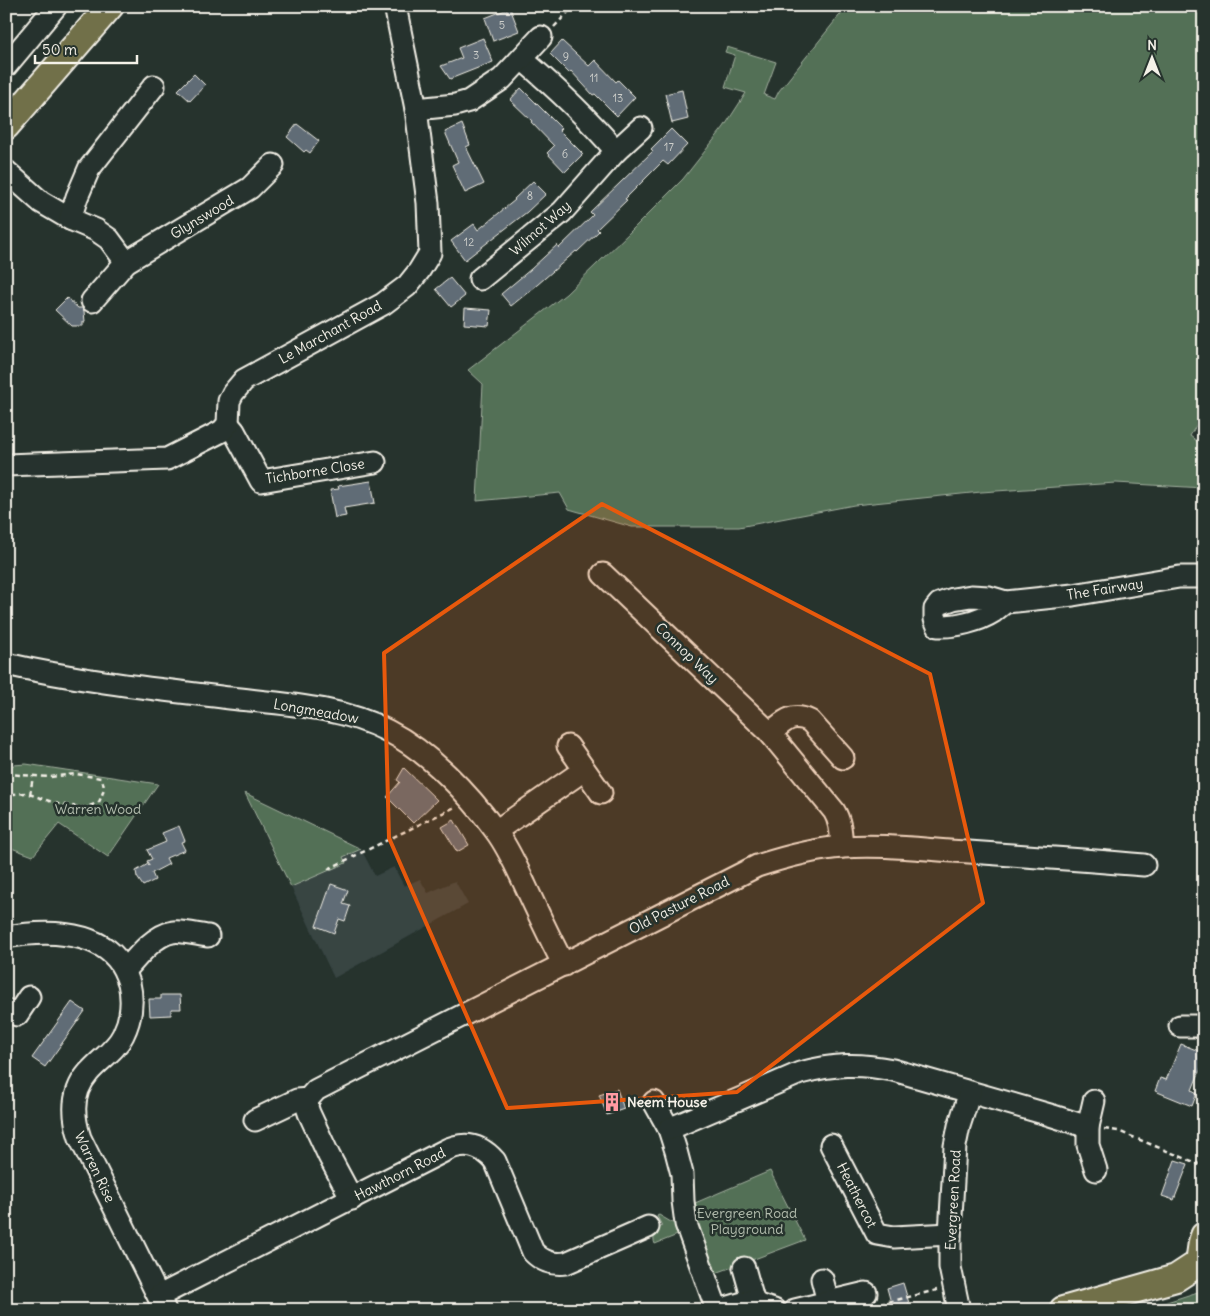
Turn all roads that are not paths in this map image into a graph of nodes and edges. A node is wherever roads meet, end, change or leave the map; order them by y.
1 (56, 6) edge
2 (110, 6) edge
3 (395, 6) edge
4 (541, 37) road end
5 (522, 59) junction
6 (6, 66) edge
7 (154, 86) dead end
8 (416, 109) junction
9 (6, 126) edge
10 (642, 128) dead end
11 (616, 150) junction
12 (273, 165) dead end
13 (6, 171) edge
14 (70, 219) junction
15 (126, 262) junction
16 (479, 279) dead end
17 (92, 301) dead end
18 (228, 424) junction
19 (375, 462) dead end
20 (6, 465) edge
21 (604, 574) dead end
22 (1204, 577) edge
23 (1006, 602) dead end
24 (6, 664) edge
25 (770, 733) junction
26 (568, 746) dead end
27 (843, 758) dead end
28 (584, 770) junction
29 (601, 793) dead end
30 (496, 831) junction
31 (842, 847) junction
32 (1144, 865) dead end
33 (208, 936) dead end
34 (6, 937) edge
35 (564, 965) junction
36 (125, 971) junction
37 (29, 997) dead end
38 (6, 1010) edge
39 (1180, 1026) dead end
40 (1204, 1026) edge
41 (970, 1092) junction
42 (308, 1099) junction
43 (1094, 1101) dead end
44 (654, 1102) dead end
45 (255, 1120) dead end
46 (1088, 1127) junction
47 (669, 1129) junction
48 (831, 1144) dead end
49 (1096, 1170) dead end
50 (352, 1198) junction
51 (648, 1227) dead end
52 (950, 1234) junction
53 (1204, 1236) edge
54 (1201, 1263) edge
55 (744, 1268) dead end
56 (822, 1280) dead end
57 (866, 1293) road end
58 (753, 1300) junction
59 (828, 1302) junction
60 (162, 1303) edge
61 (718, 1310) edge
62 (774, 1310) edge
63 (795, 1310) edge
64 (959, 1310) edge
65 (1063, 1310) edge

1 - 6 street
2 - 9 main road
3 - 8 street, Le Marchant Road
4 - 5 street
5 - 8 street
5 - 11 street
7 - 14 street
8 - 18 street, Le Marchant Road
10 - 11 street, Wilmot Way
11 - 16 street, Wilmot Way
12 - 15 street, Glynswood
13 - 14 street
14 - 15 street
15 - 17 street, Glynswood
18 - 19 street, Tichborne Close
18 - 20 street
21 - 25 street, Connop Way
22 - 23 street, The Fairway
24 - 30 street, Longmeadow
25 - 27 street
25 - 31 street, Connop Way
26 - 28 street
28 - 29 street
28 - 30 street
30 - 35 street, Longmeadow
31 - 32 street, Old Pasture Road
31 - 35 street, Old Pasture Road
33 - 36 street
34 - 36 street, Warren Rise
35 - 42 street, Old Pasture Road
36 - 60 street, Warren Rise
37 - 38 street
39 - 40 street
41 - 46 street
41 - 47 street
41 - 52 street, Evergreen Road
42 - 45 street, Old Pasture Road
42 - 50 street
43 - 46 street
44 - 47 street
46 - 49 street
47 - 61 street
48 - 52 street, Heathercot
50 - 51 street, Hawthorn Road
50 - 60 street, Hawthorn Road
52 - 64 street, Evergreen Road
53 - 54 main road
54 - 65 main road
55 - 58 street
56 - 59 street
57 - 59 street
58 - 61 street
58 - 62 street
59 - 63 street

